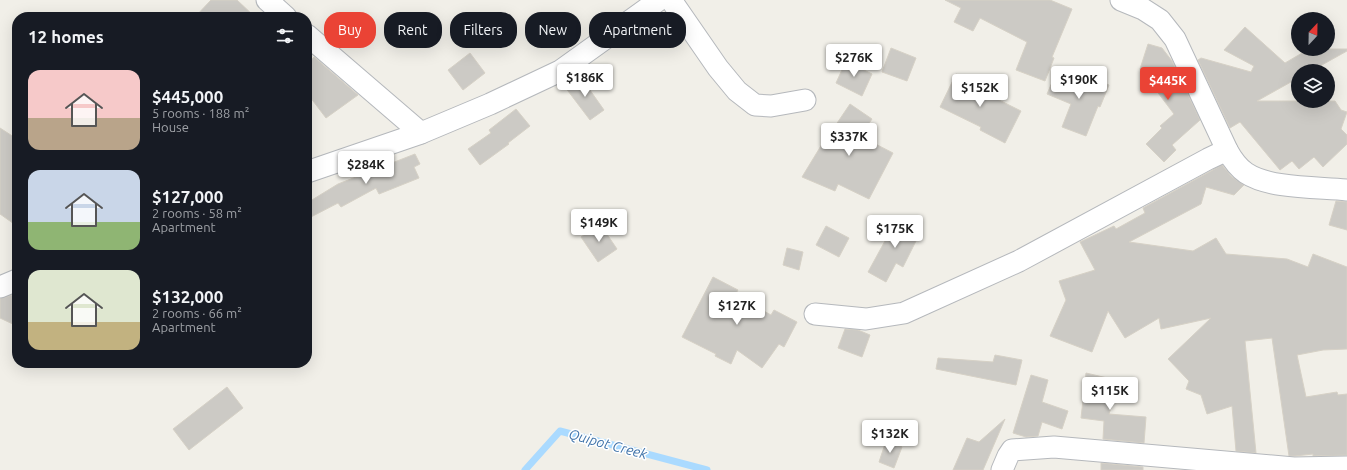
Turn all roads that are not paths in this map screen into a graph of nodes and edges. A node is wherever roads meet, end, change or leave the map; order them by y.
1 (267, 0) edge
2 (659, 0) edge
3 (671, 0) edge
4 (1121, 0) edge
5 (280, 12) edge
6 (312, 39) edge
7 (805, 100) dead end
8 (421, 133) junction
9 (1227, 150) junction
10 (312, 170) edge
11 (1347, 190) edge
12 (12, 282) edge
13 (0, 287) edge
14 (815, 314) dead end
15 (1347, 467) edge
16 (1002, 470) edge

1 - 5 street
2 - 8 street
3 - 7 street
4 - 9 street
6 - 8 street
8 - 10 street
9 - 11 street
9 - 14 street
12 - 13 street
15 - 16 street

